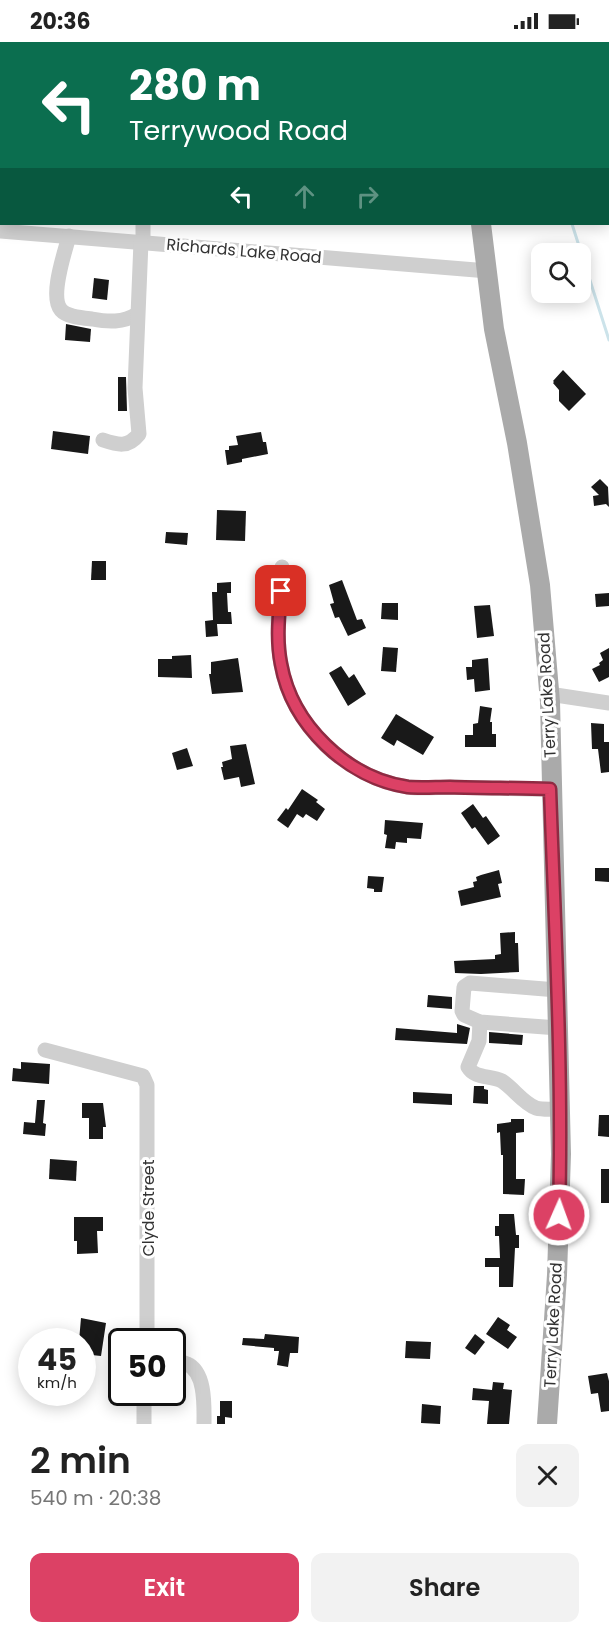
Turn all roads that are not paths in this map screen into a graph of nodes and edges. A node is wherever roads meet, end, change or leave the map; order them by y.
1 (143, 225) edge
2 (481, 225) edge
3 (0, 231) edge
4 (69, 236) junction
5 (142, 242) junction
6 (488, 272) junction
7 (137, 314) junction
8 (103, 440) dead end
9 (282, 567) dead end
10 (549, 694) junction
11 (609, 703) edge
12 (550, 789) junction
13 (557, 990) junction
14 (480, 1022) junction
15 (558, 1028) junction
16 (45, 1050) dead end
17 (560, 1109) junction
18 (147, 1328) edge
19 (186, 1364) edge
20 (144, 1406) edge
21 (144, 1424) edge
22 (204, 1424) edge
23 (547, 1424) edge

1 - 5 street
2 - 6 main road, Terry Lake Road
3 - 4 street, Richards Lake Road
4 - 5 street, Richards Lake Road
4 - 7 street
5 - 6 street, Richards Lake Road
5 - 7 street
6 - 10 main road, Terry Lake Road
7 - 8 street
9 - 12 street
10 - 11 street
10 - 12 main road, Terry Lake Road
12 - 13 main road, Terry Lake Road
13 - 14 street
13 - 15 main road, Terry Lake Road
14 - 15 street
14 - 17 street
15 - 17 main road, Terry Lake Road
16 - 18 street, Clyde Street
17 - 23 main road, Terry Lake Road
19 - 22 street
20 - 21 street

